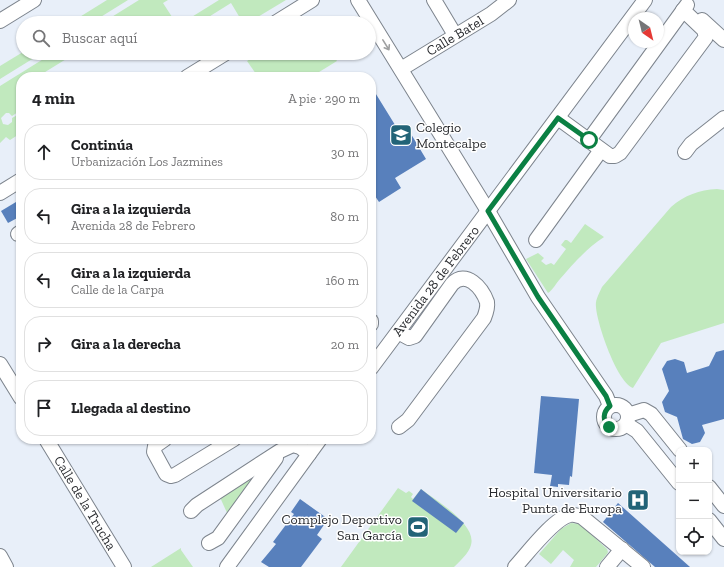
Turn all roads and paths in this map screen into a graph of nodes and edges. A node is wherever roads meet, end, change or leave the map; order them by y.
1 (34, 0) edge
2 (312, 0) edge
3 (358, 0) edge
4 (434, 0) edge
5 (509, 0) edge
6 (644, 0) edge
7 (684, 5) edge
8 (286, 16) edge
9 (368, 16) edge
10 (0, 21) edge
11 (376, 29) edge
12 (455, 35) junction
13 (724, 40) edge
14 (215, 60) edge
15 (401, 69) junction
16 (195, 72) edge
17 (558, 118) junction
18 (724, 118) edge
19 (589, 140) junction
20 (601, 150) junction
21 (685, 152) dead end
22 (16, 183) edge
23 (0, 193) edge
24 (488, 211) junction
25 (536, 240) dead end
26 (398, 332) junction
27 (376, 361) edge
28 (0, 364) edge
29 (16, 390) edge
30 (610, 406) junction
31 (627, 419) junction
32 (399, 427) dead end
33 (49, 444) edge
34 (158, 444) edge
35 (226, 444) edge
36 (316, 444) edge
37 (678, 447) edge
38 (280, 451) junction
39 (309, 454) junction
40 (676, 479) edge
41 (712, 491) edge
42 (724, 506) edge
43 (191, 511) dead end
44 (712, 524) edge
45 (724, 539) edge
46 (209, 544) dead end
47 (622, 550) junction
48 (0, 556) edge
49 (6, 567) edge
50 (124, 567) edge
51 (227, 567) edge
52 (515, 567) edge
53 (607, 567) edge
54 (643, 567) edge

1 - 10 street
2 - 8 street
3 -> 9 street
4 - 12 street
5 - 12 street, Calle Batel
6 - 17 street, Avenida 28 de Febrero
7 - 13 street
7 - 19 street
7 - 20 street
11 -> 15 street
12 - 15 street, Calle Batel
14 - 16 street
15 - 24 street
17 - 19 street
17 - 24 street, Avenida 28 de Febrero
18 - 21 street
19 - 20 street
20 - 25 street
22 - 23 street
24 - 26 street, Avenida 28 de Febrero
24 - 30 street
26 - 27 street, Avenida 28 de Febrero
26 - 32 street
28 - 29 street
30 - 31 street
30 - 31 street
31 - 37 street
31 - 40 street
33 - 50 street, Calle de la Trucha
34 - 35 street
36 - 39 street
38 - 39 street
38 - 43 street
38 - 46 street
39 - 51 street
41 - 42 street
44 - 45 street
47 - 52 street
47 - 53 street
47 - 54 street
48 - 49 street

